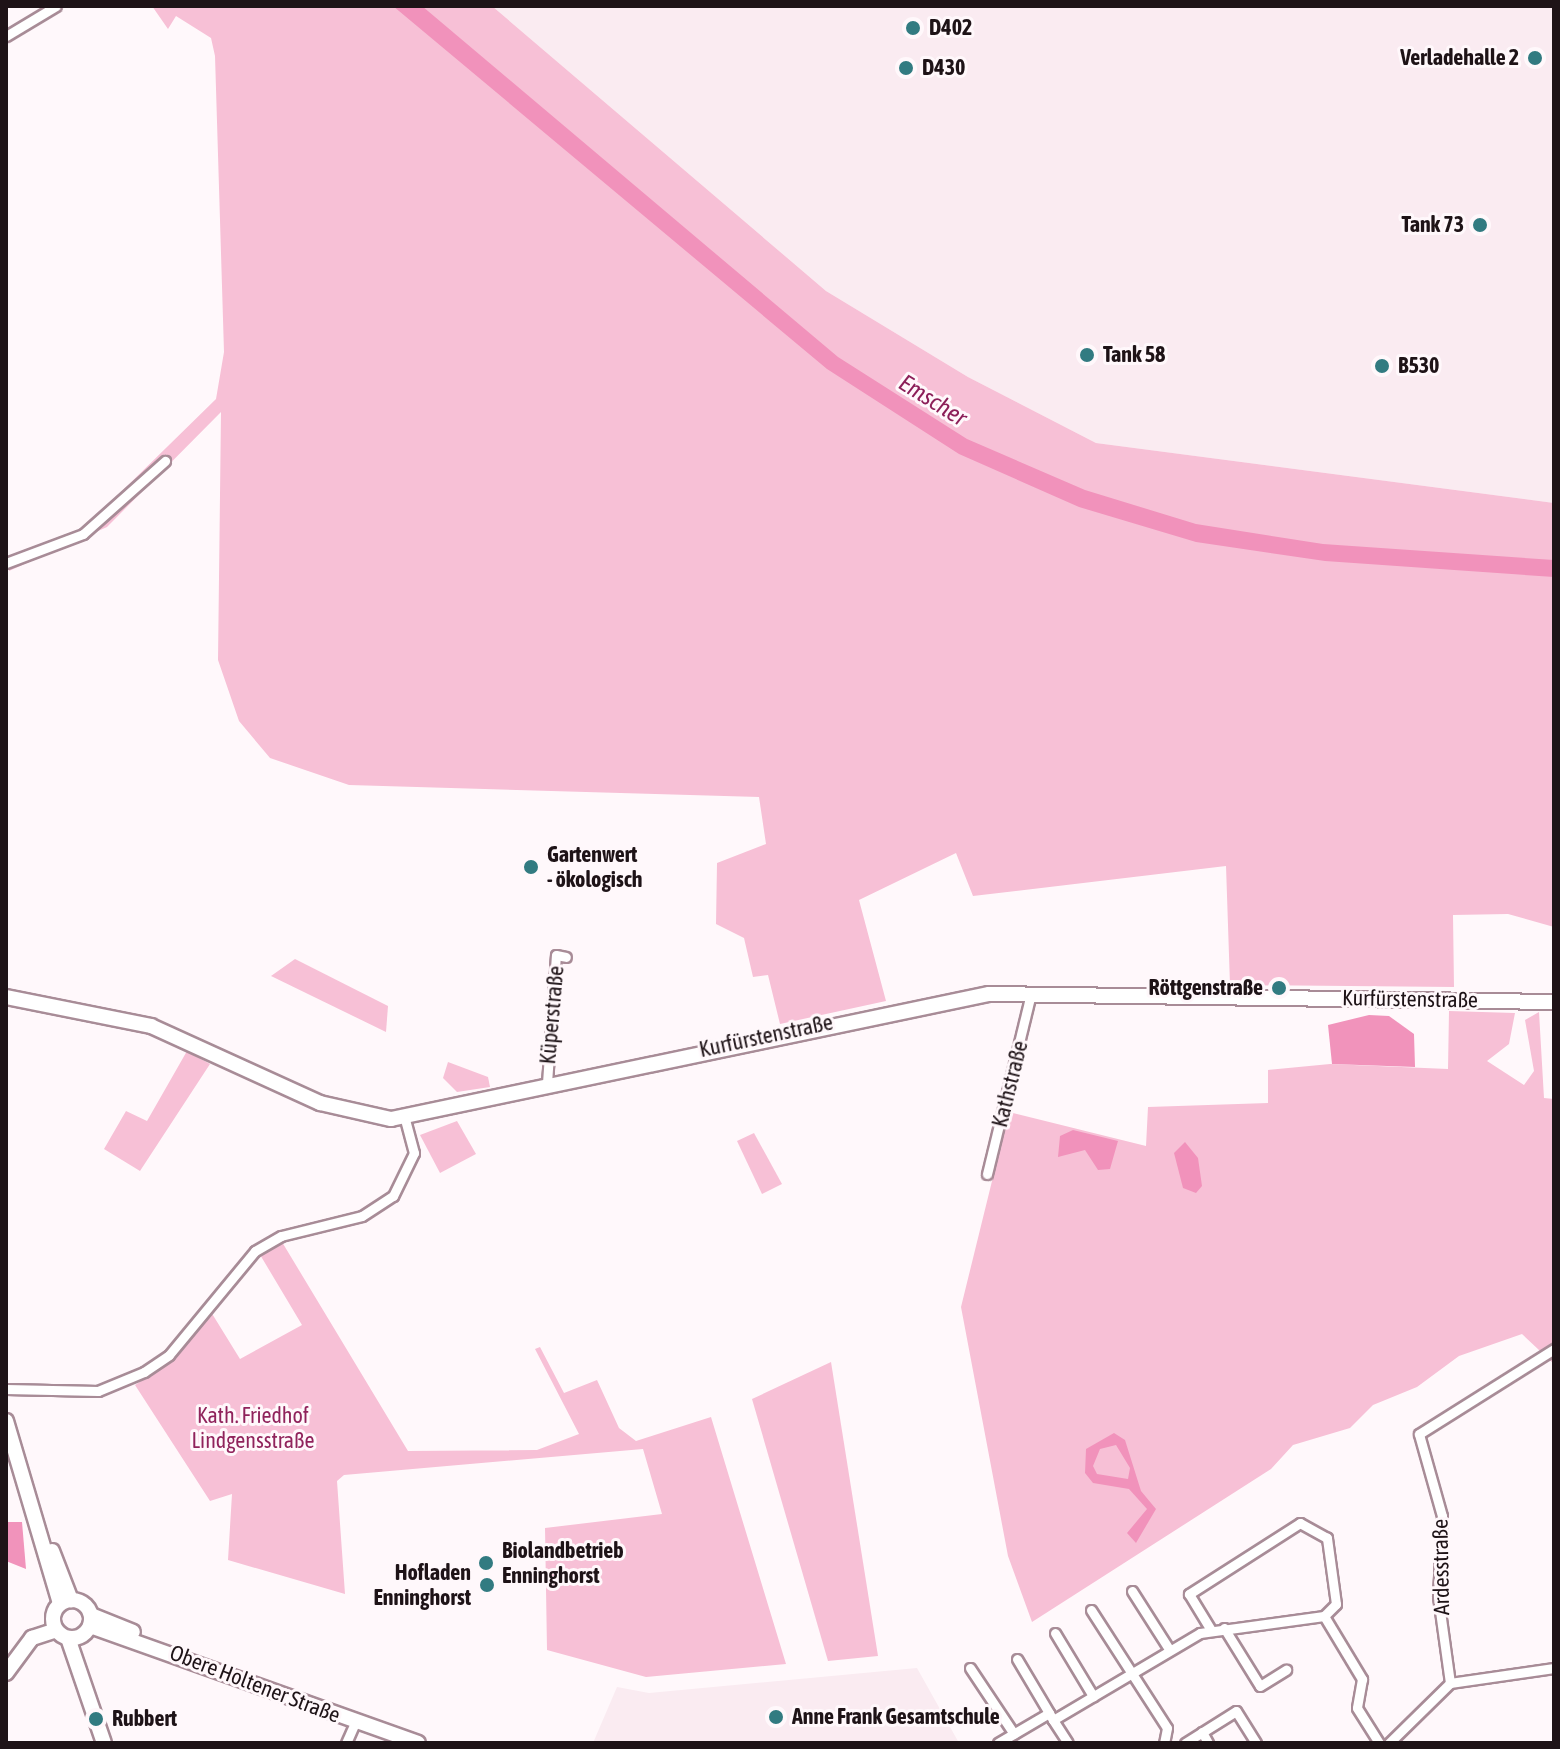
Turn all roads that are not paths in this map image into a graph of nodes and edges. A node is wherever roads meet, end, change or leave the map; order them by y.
1 (56, 6) edge
2 (6, 36) edge
3 (165, 461) dead end
4 (6, 563) edge
5 (566, 957) dead end
6 (1031, 993) junction
7 (6, 997) edge
8 (1554, 1002) edge
9 (547, 1083) junction
10 (405, 1119) junction
11 (987, 1174) dead end
12 (1554, 1349) edge
13 (6, 1389) edge
14 (6, 1421) edge
15 (1132, 1591) dead end
16 (66, 1602) junction
17 (1091, 1610) dead end
18 (1324, 1616) junction
19 (91, 1620) junction
20 (1224, 1628) junction
21 (1211, 1630) junction
22 (64, 1631) junction
23 (1055, 1633) dead end
24 (1169, 1649) junction
25 (1017, 1659) dead end
26 (970, 1668) dead end
27 (1554, 1668) edge
28 (1286, 1670) dead end
29 (1131, 1672) junction
30 (6, 1673) edge
31 (1450, 1683) junction
32 (1093, 1696) junction
33 (1051, 1716) junction
34 (355, 1723) junction
35 (1202, 1732) junction
36 (1014, 1734) junction
37 (104, 1743) edge
38 (346, 1743) edge
39 (418, 1743) edge
40 (998, 1743) edge
41 (1068, 1743) edge
42 (1167, 1743) edge
43 (1185, 1743) edge
44 (1208, 1743) edge
45 (1256, 1743) edge
46 (1379, 1743) edge
47 (1389, 1743) edge

1 - 2 street
3 - 4 street
5 - 9 street, Küperstraße
6 - 8 main road, Kurfürstenstraße
6 - 9 main road, Kurfürstenstraße
6 - 11 street, Kathstraße
7 - 10 main road, Kurfürstenstraße
9 - 10 main road, Kurfürstenstraße
10 - 13 street
12 - 31 street, Ardesstraße
14 - 16 main road
15 - 24 street
16 - 19 main road
16 - 22 main road
17 - 29 street
18 - 20 street
18 - 21 street
18 - 46 street
19 - 22 main road
19 - 34 main road, Obere Holtener Straße
20 - 21 street
20 - 28 street
21 - 24 street
22 - 30 main road
22 - 37 main road
23 - 32 street
24 - 29 street
25 - 33 street
26 - 36 street
27 - 31 street
29 - 32 street
29 - 42 street
31 - 47 street
32 - 33 street
33 - 36 street
33 - 41 street
34 - 38 street
34 - 39 main road, Obere Holtener Straße
35 - 43 street
35 - 44 street
35 - 45 street
36 - 40 street

